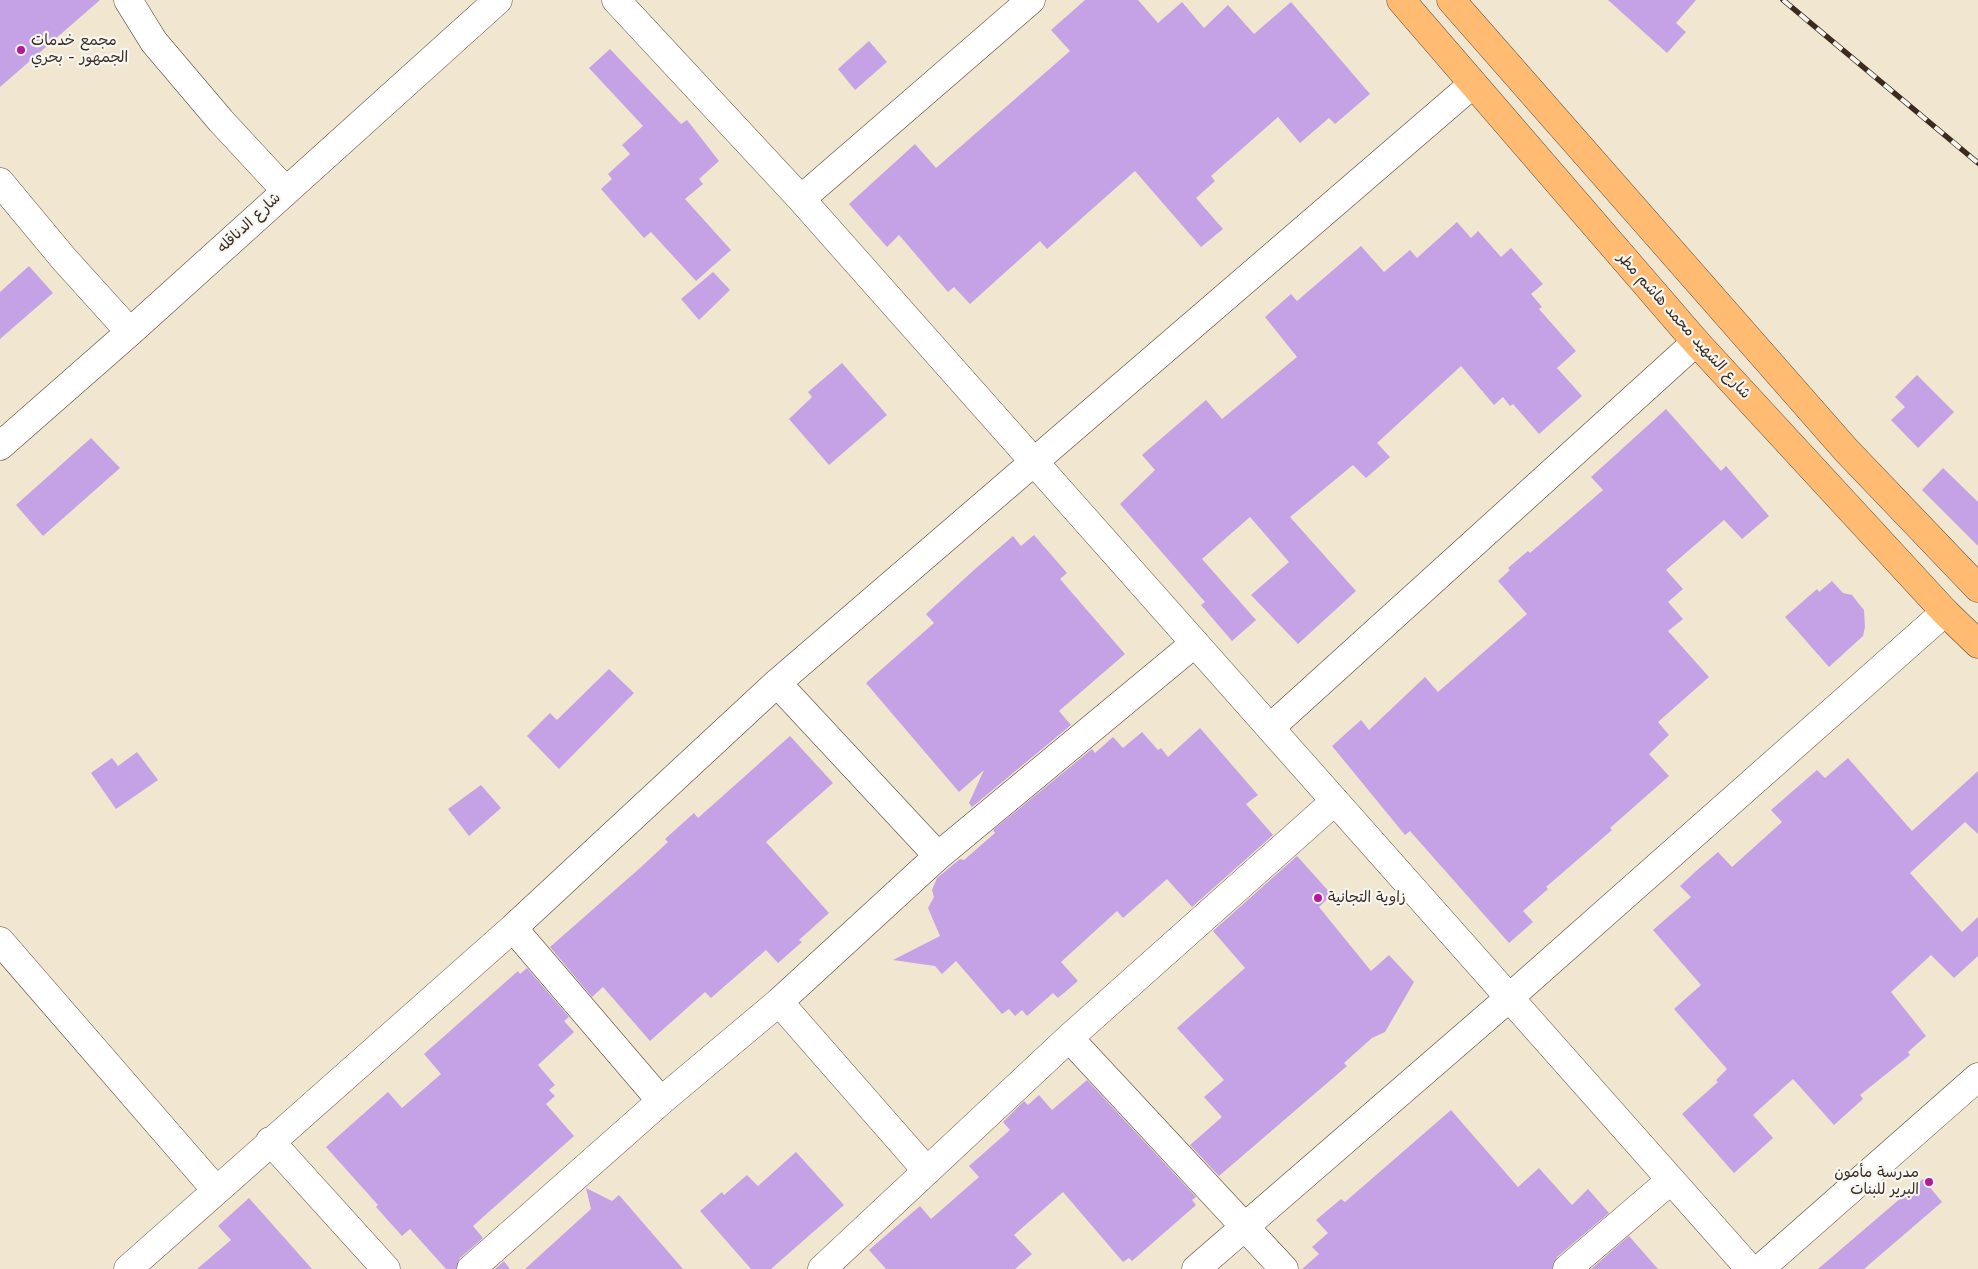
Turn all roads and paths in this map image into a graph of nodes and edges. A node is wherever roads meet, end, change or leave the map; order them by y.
1 (128, 0) edge
2 (498, 0) edge
3 (616, 0) edge
4 (1031, 0) edge
5 (1400, 0) edge
6 (1450, 0) edge
7 (1473, 84) junction
8 (0, 182) edge
9 (285, 190) junction
10 (801, 199) junction
11 (130, 332) junction
12 (1696, 342) junction
13 (0, 446) edge
14 (1034, 461) junction
15 (1978, 588) edge
16 (1945, 612) junction
17 (1195, 643) junction
18 (1978, 644) edge
19 (777, 683) junction
20 (1270, 728) junction
21 (1335, 801) junction
22 (938, 856) junction
23 (513, 928) junction
24 (0, 941) edge
25 (1509, 998) junction
26 (779, 1002) junction
27 (1069, 1038) junction
28 (1978, 1077) edge
29 (661, 1101) junction
30 (270, 1141) junction
31 (927, 1171) junction
32 (1670, 1180) junction
33 (216, 1190) junction
34 (1245, 1226) junction
35 (128, 1269) edge
36 (386, 1269) edge
37 (471, 1269) edge
38 (822, 1269) edge
39 (1196, 1269) edge
40 (1284, 1269) edge
41 (1567, 1269) edge
42 (1750, 1269) edge
43 (1760, 1269) edge

1 - 9 street
2 - 9 street, شارع الدناقله
3 - 10 street
4 - 10 street
5 - 7 main road, شارع الشهيد محمد هاشم مطر
6 - 15 main road
7 - 12 main road, شارع الشهيد محمد هاشم مطر
7 - 14 street
8 - 11 street
9 - 11 street, شارع الدناقله
10 - 14 street
11 - 13 street, شارع الدناقله
12 - 16 main road, شارع الشهيد محمد هاشم مطر
12 - 20 street
14 - 17 street
14 - 19 street
16 - 18 main road, شارع الشهيد محمد هاشم مطر
16 - 25 street
17 - 20 street
17 - 22 street
19 - 22 street
19 - 23 street
20 - 21 street
21 - 25 street
21 - 27 street
22 - 26 street
23 - 29 street
23 - 30 street
24 - 33 street
25 - 32 street
25 - 34 street
26 - 29 street
26 - 31 street
27 - 31 street
27 - 34 street
28 - 43 street
29 - 37 street
30 - 33 street
30 - 36 street
31 - 38 street
32 - 41 street
32 - 42 street
33 - 35 street
34 - 39 street
34 - 40 street

